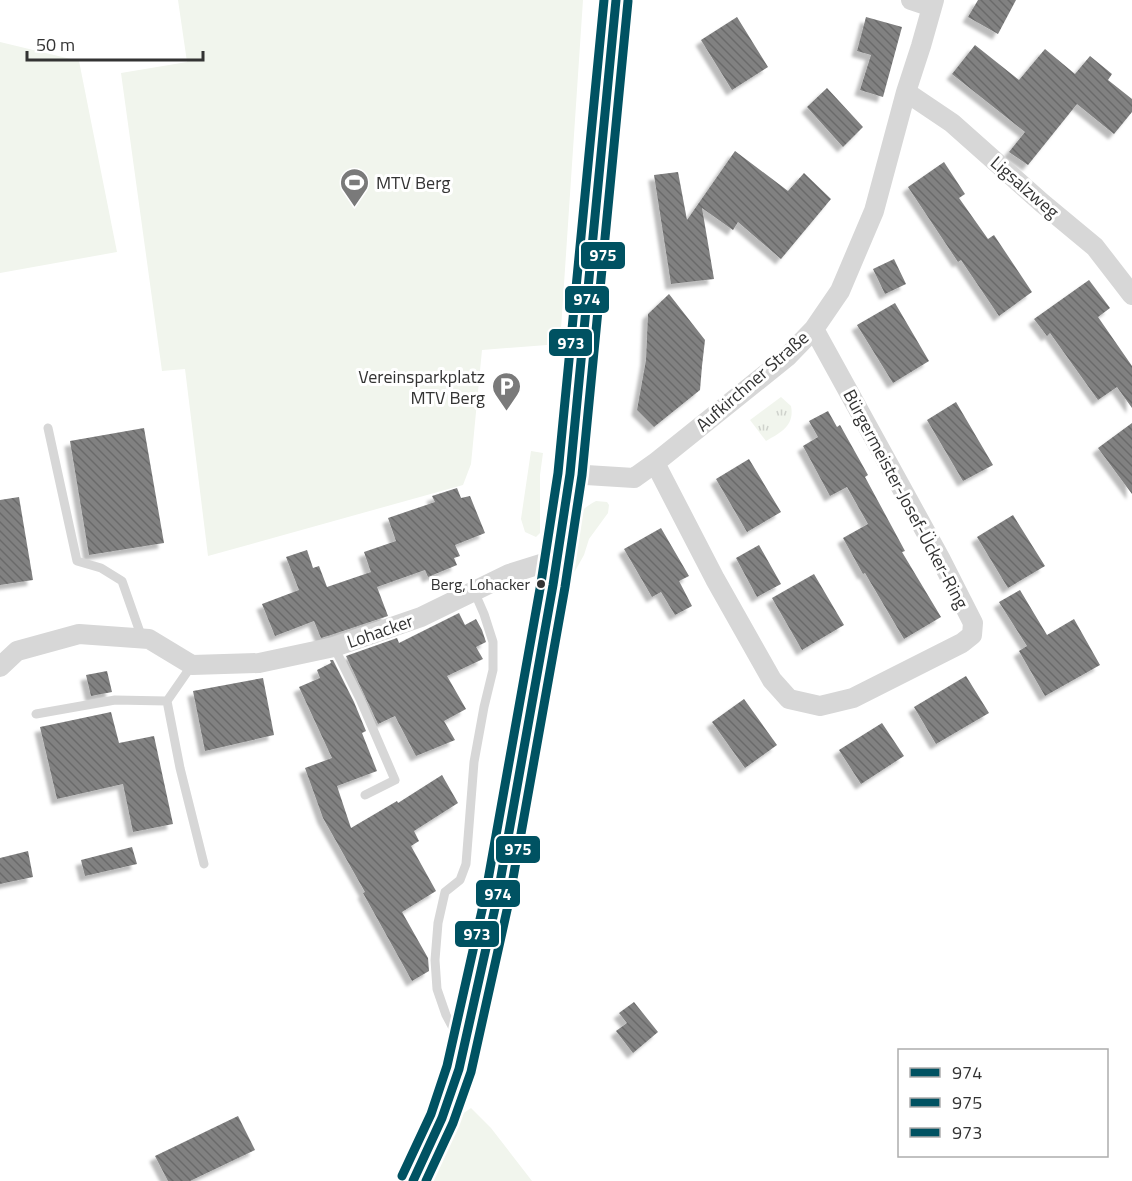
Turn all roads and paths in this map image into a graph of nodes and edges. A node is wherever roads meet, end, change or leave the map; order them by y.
1 (616, 0) edge
2 (911, 0) edge
3 (933, 3) edge
4 (906, 92) junction
5 (1132, 295) edge
6 (814, 329) junction
7 (48, 428) dead end
8 (655, 463) junction
9 (570, 474) junction
10 (557, 560) junction
11 (474, 591) junction
12 (142, 639) junction
13 (333, 647) junction
14 (192, 664) junction
15 (0, 667) edge
16 (167, 701) junction
17 (36, 714) dead end
18 (366, 795) dead end
19 (204, 864) dead end
20 (466, 1036) junction
21 (413, 1181) edge

1 - 9 main road
2 - 3 street
3 - 4 street, Aufkirchner Straße
4 - 5 street, Ligsalzweg
4 - 6 street, Aufkirchner Straße
6 - 8 street, Aufkirchner Straße
6 - 8 street, Bürgermeister-Josef-Ücker-Ring
7 - 12 lane
8 - 9 street, Aufkirchner Straße
9 - 10 main road
10 - 11 street, Lohacker
10 - 20 main road
11 - 13 street, Lohacker
11 - 20 lane
12 - 14 street
12 - 15 street
13 - 14 street, Lohacker
13 - 18 lane
14 - 16 lane
16 - 17 lane
16 - 19 lane
20 - 21 main road

